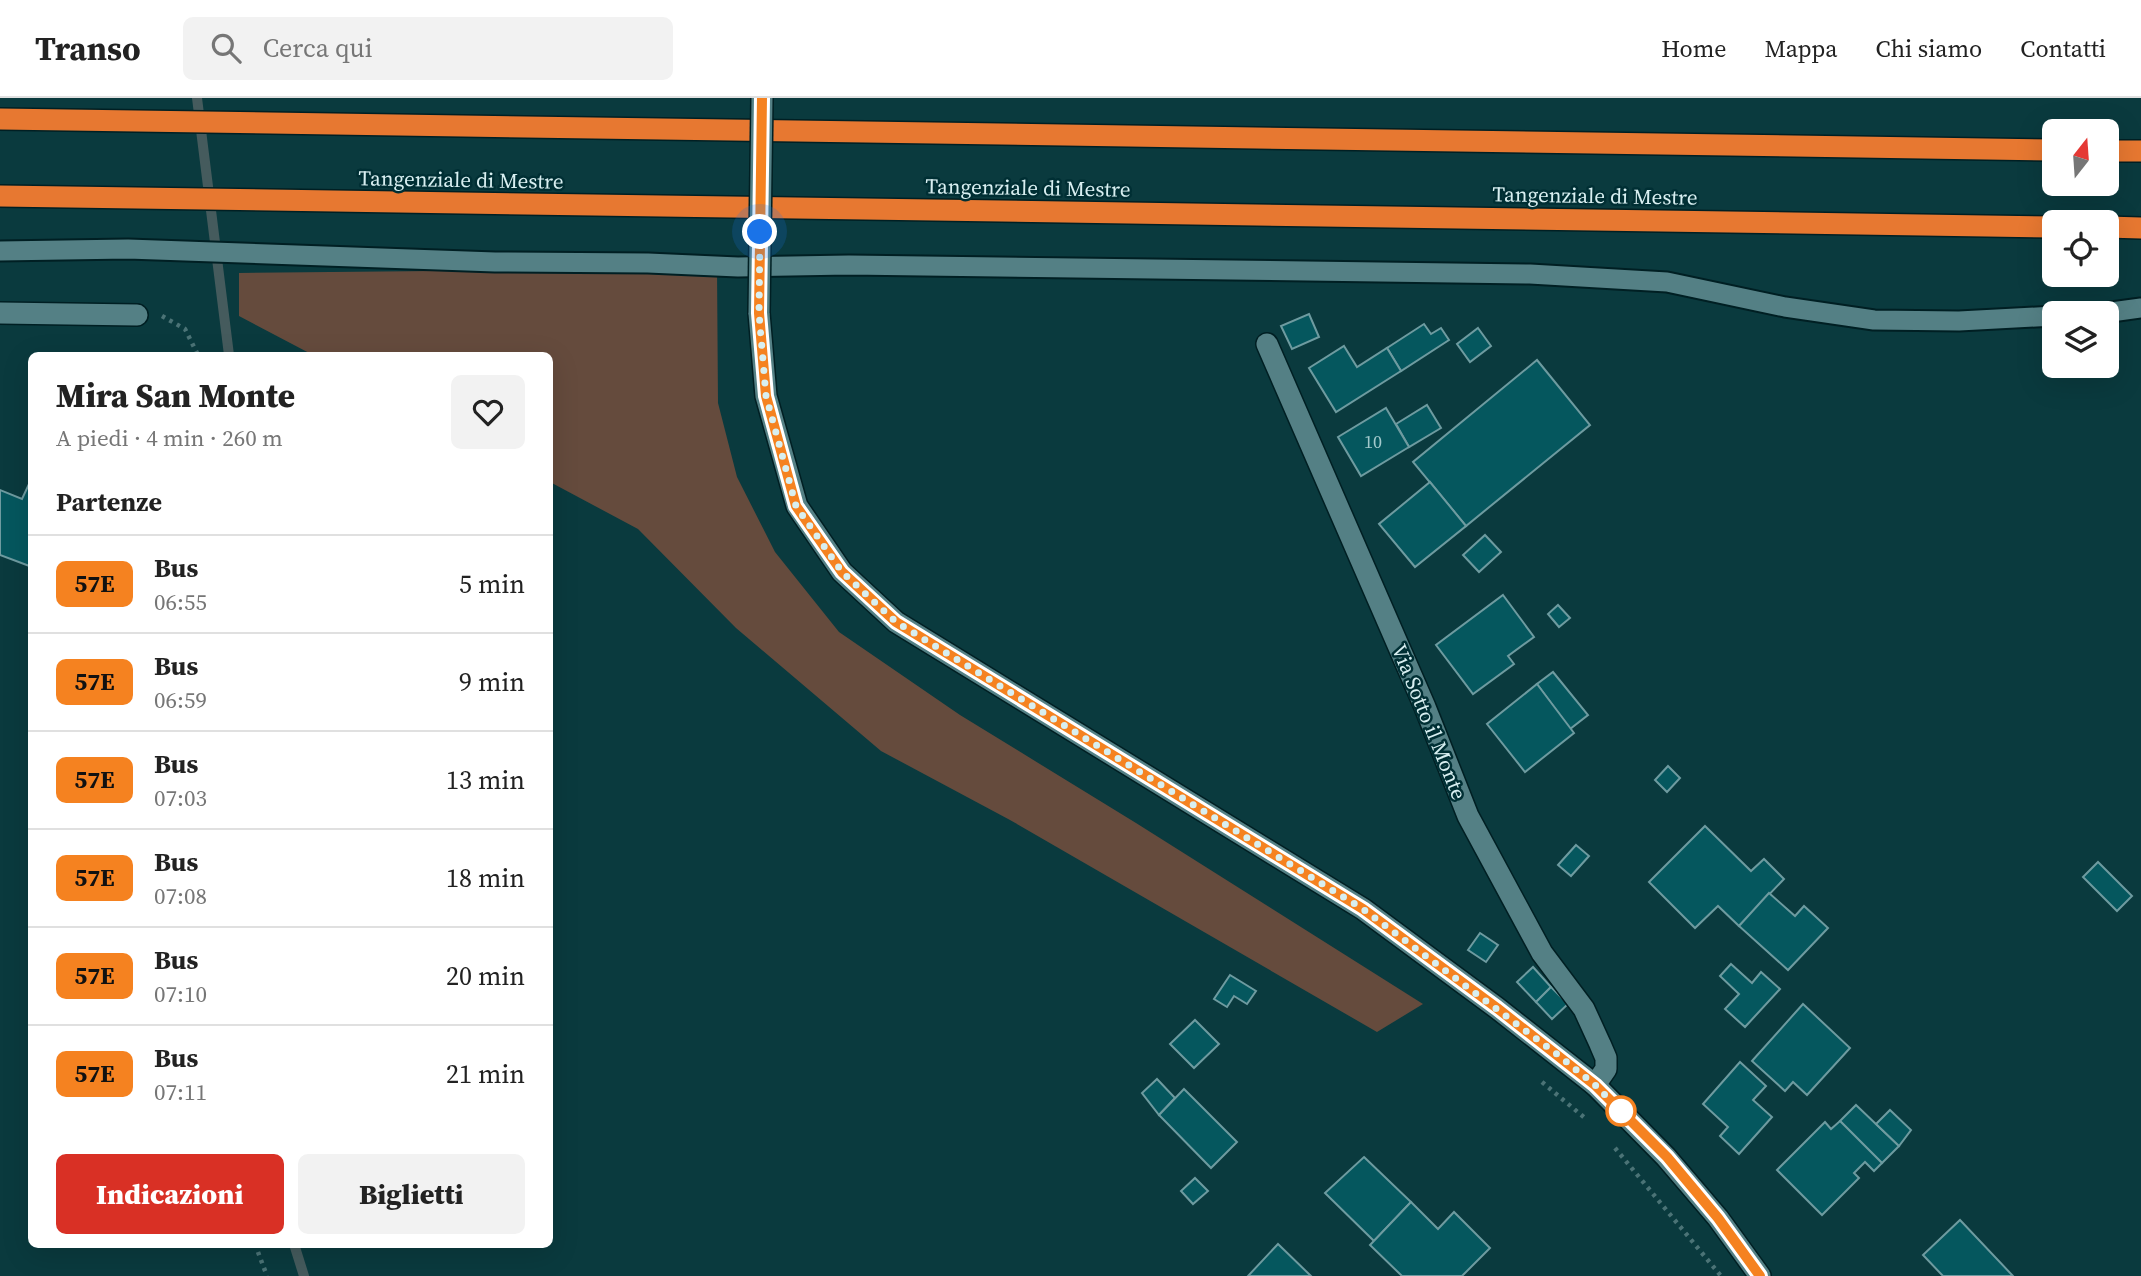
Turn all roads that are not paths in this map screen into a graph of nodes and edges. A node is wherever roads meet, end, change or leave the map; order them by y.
1 (762, 98) edge
2 (0, 119) edge
3 (2042, 150) edge
4 (2119, 151) edge
5 (2141, 151) edge
6 (0, 197) edge
7 (2042, 226) edge
8 (2119, 227) edge
9 (2141, 228) edge
10 (0, 251) edge
11 (2141, 308) edge
12 (2119, 311) edge
13 (0, 313) edge
14 (137, 315) road end
15 (2042, 317) edge
16 (1267, 344) dead end
17 (1595, 1085) junction
18 (1760, 1276) edge

1 - 17 main road, bridge
2 - 3 highway
4 - 5 highway
6 - 7 highway, Tangenziale di Mestre
8 - 9 highway
10 - 15 lane
11 - 12 lane
13 - 14 main road
16 - 17 main road, Via Sotto il Monte
17 - 18 main road

